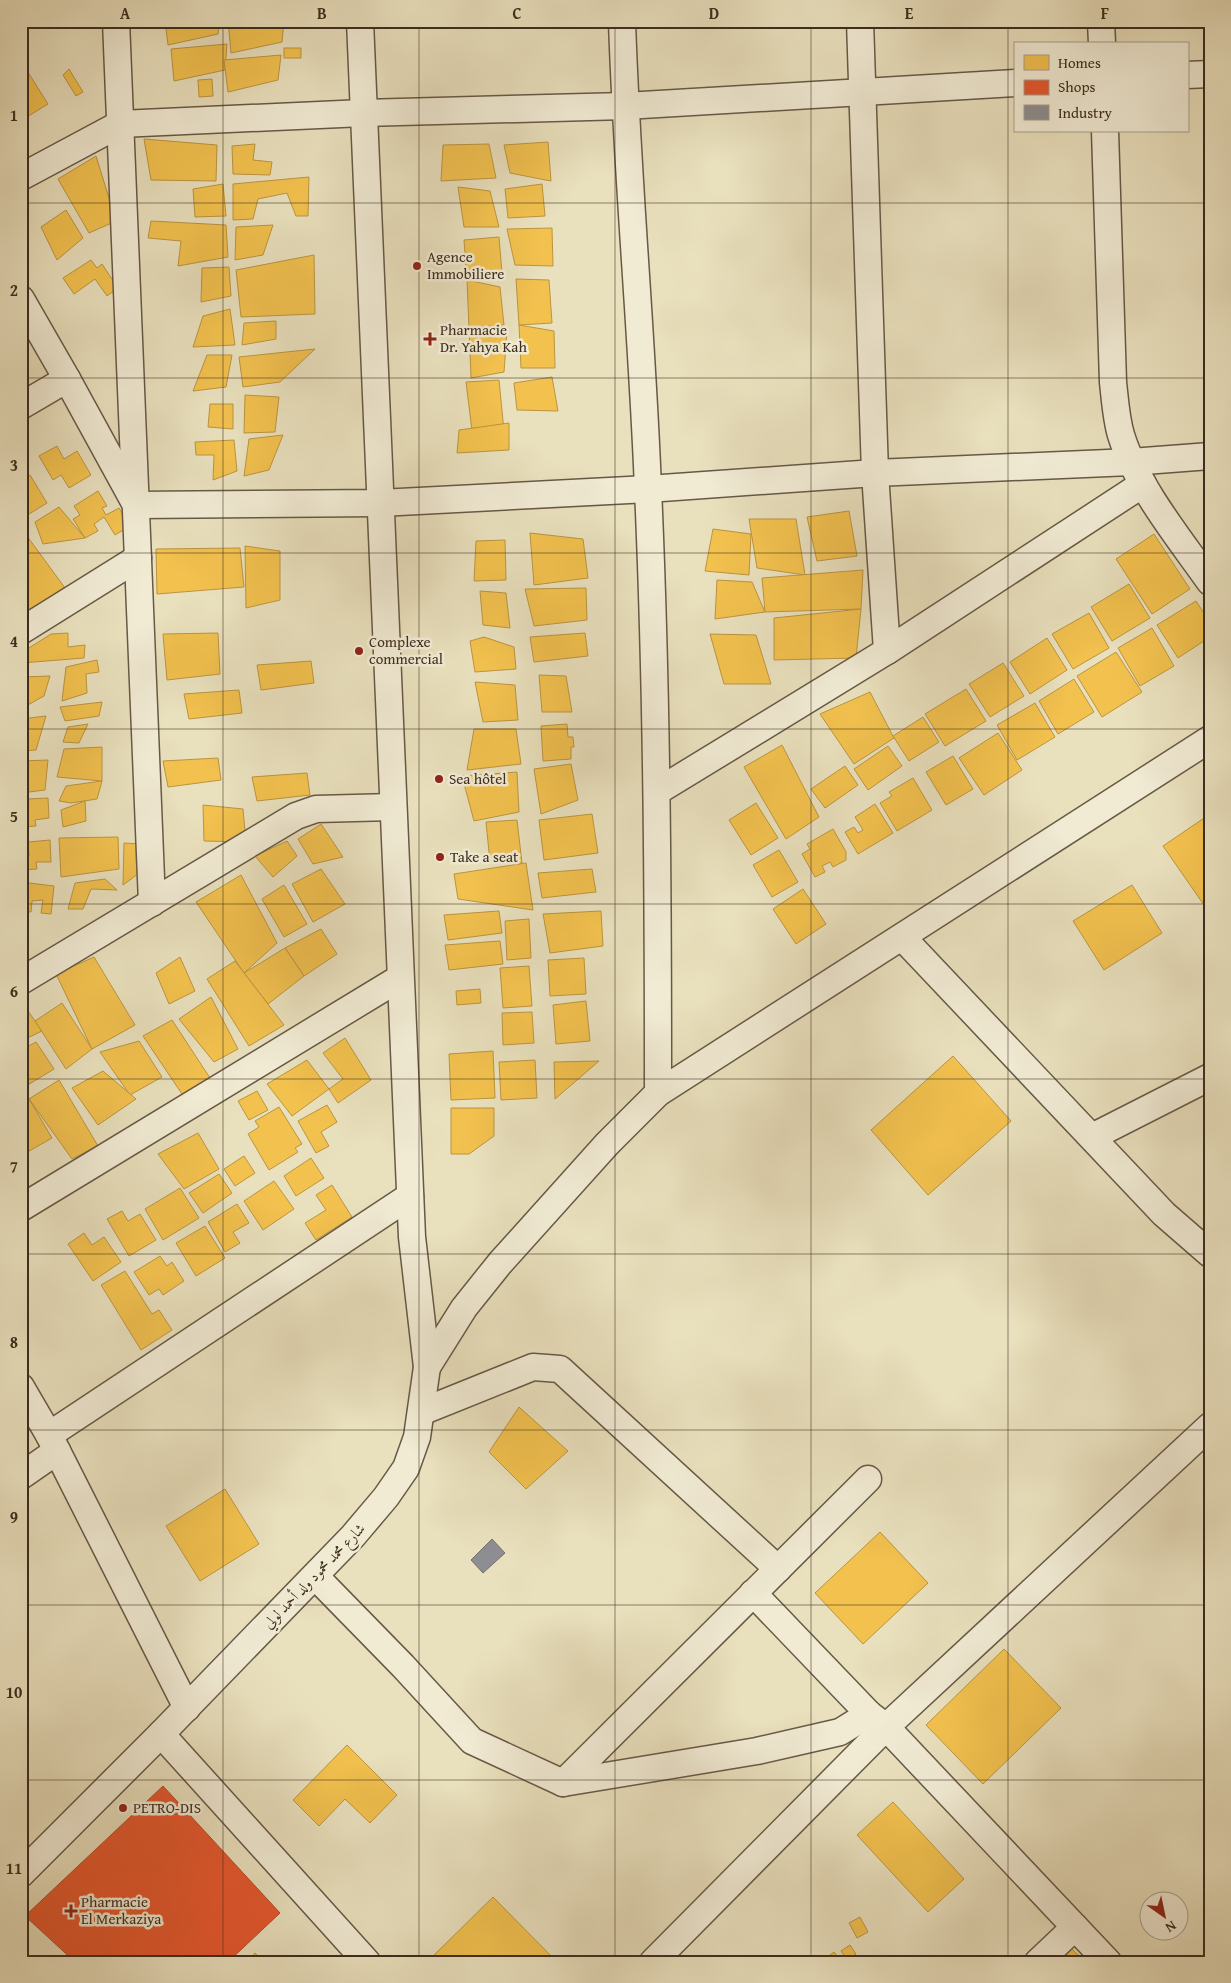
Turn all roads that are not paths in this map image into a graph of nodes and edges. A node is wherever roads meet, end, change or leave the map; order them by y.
1 (116, 21) edge
2 (360, 21) edge
3 (622, 21) edge
4 (860, 21) edge
5 (1101, 21) edge
6 (1102, 42) edge
7 (1210, 74) edge
8 (1188, 75) edge
9 (1014, 83) edge
10 (863, 91) junction
11 (625, 106) junction
12 (363, 114) junction
13 (120, 124) junction
14 (1105, 132) edge
15 (21, 177) edge
16 (21, 299) edge
17 (67, 379) junction
18 (21, 406) edge
19 (1210, 456) edge
20 (1137, 473) junction
21 (875, 474) junction
22 (648, 488) junction
23 (380, 503) junction
24 (136, 504) junction
25 (138, 558) junction
26 (1210, 582) edge
27 (21, 631) edge
28 (887, 651) junction
29 (1210, 739) edge
30 (658, 790) junction
31 (393, 807) junction
32 (152, 903) junction
33 (902, 936) junction
34 (400, 978) junction
35 (21, 982) edge
36 (1210, 1077) edge
37 (658, 1093) junction
38 (1092, 1137) junction
39 (410, 1196) junction
40 (21, 1208) edge
41 (1210, 1254) edge
42 (427, 1367) junction
43 (21, 1388) edge
44 (421, 1412) junction
45 (1210, 1426) edge
46 (53, 1443) junction
47 (21, 1476) edge
48 (868, 1479) dead end
49 (778, 1569) junction
50 (315, 1576) junction
51 (753, 1593) junction
52 (187, 1708) junction
53 (878, 1721) junction
54 (161, 1734) junction
55 (563, 1783) junction
56 (21, 1874) edge
57 (1075, 1927) junction
58 (367, 1962) edge
59 (652, 1962) edge
60 (1038, 1962) edge
61 (1108, 1962) edge

1 - 13 street
2 - 12 street, شارع محمد محمود ولد أحمد لولي
3 - 11 street
4 - 10 street
5 - 6 street
7 - 8 street
9 - 10 street
10 - 11 street
10 - 21 street
11 - 12 street
11 - 22 street
12 - 13 street
12 - 23 street, شارع محمد محمود ولد أحمد لولي
13 - 15 street
13 - 24 street
14 - 20 street
16 - 17 street
17 - 18 street
17 - 24 street
19 - 20 street
20 - 21 street
20 - 26 street
20 - 28 street
21 - 22 street
21 - 28 street
22 - 23 street
22 - 30 street
23 - 24 street
23 - 31 street, شارع محمد محمود ولد أحمد لولي
24 - 25 street
25 - 27 street
25 - 32 street
28 - 30 street
29 - 33 street
30 - 37 street
31 - 32 street
31 - 34 street, شارع محمد محمود ولد أحمد لولي
32 - 35 street
33 - 37 street
33 - 38 street
34 - 39 street, شارع محمد محمود ولد أحمد لولي
34 - 40 street
36 - 38 street
37 - 42 street
38 - 41 street
39 - 42 street, شارع محمد محمود ولد أحمد لولي
39 - 46 street
42 - 44 street, شارع محمد محمود ولد أحمد لولي
43 - 46 street
44 - 49 street
44 - 50 street, شارع محمد محمود ولد أحمد لولي
45 - 53 street
46 - 47 street
46 - 52 street
48 - 49 street
49 - 51 street
50 - 52 street, شارع محمد محمود ولد أحمد لولي
50 - 55 street
51 - 53 street
51 - 55 street
52 - 54 street, شارع محمد محمود ولد أحمد لولي
53 - 55 street
53 - 57 street
53 - 59 street
54 - 56 street, شارع محمد محمود ولد أحمد لولي
54 - 58 street
57 - 60 street
57 - 61 street

